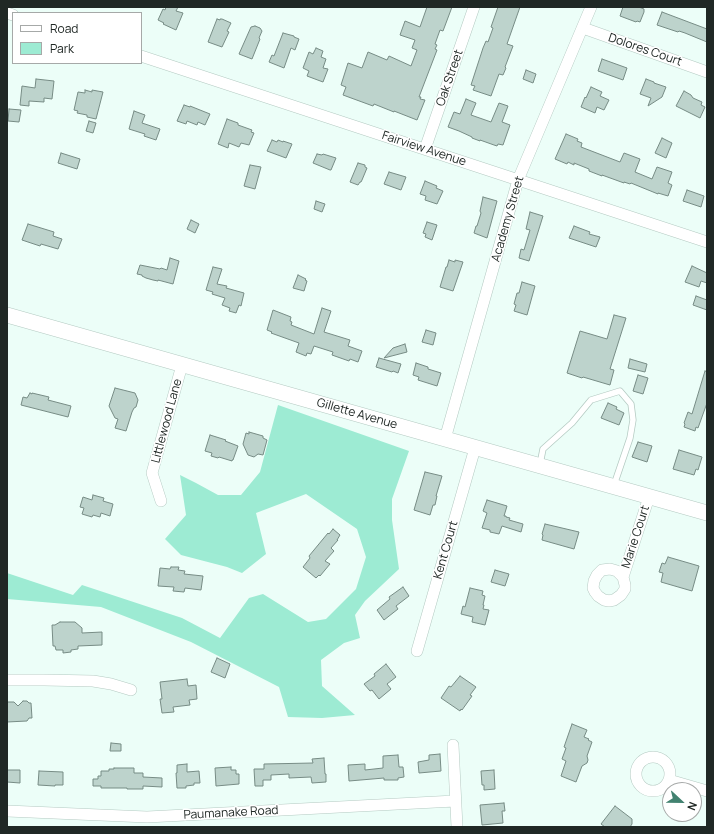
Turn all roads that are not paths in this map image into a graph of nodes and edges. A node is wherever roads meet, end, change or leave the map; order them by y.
1 (474, 7) edge
2 (591, 7) edge
3 (583, 28) junction
4 (142, 56) edge
5 (707, 72) edge
6 (425, 149) junction
7 (518, 180) junction
8 (707, 242) edge
9 (7, 315) edge
10 (182, 365) junction
11 (445, 439) junction
12 (475, 448) junction
13 (539, 466) junction
14 (614, 487) junction
15 (649, 497) junction
16 (161, 501) dead end
17 (707, 512) edge
18 (623, 577) dead end
19 (417, 651) dead end
20 (7, 680) edge
21 (131, 690) dead end
22 (453, 745) dead end
23 (670, 780) dead end
24 (707, 791) edge
25 (455, 801) junction
26 (7, 811) edge
27 (146, 822) edge
28 (457, 827) edge

1 - 6 street, Oak Street
2 - 3 street, Academy Street
3 - 5 street, Dolores Court
3 - 7 street, Academy Street
4 - 6 street, Fairview Avenue
6 - 7 street, Fairview Avenue
7 - 8 street, Fairview Avenue
7 - 11 street, Academy Street
9 - 10 street, Gillette Avenue
10 - 11 street, Gillette Avenue
10 - 16 street, Littlewood Lane
11 - 12 street, Gillette Avenue
12 - 13 street, Gillette Avenue
12 - 19 street, Kent Court
13 - 14 street, Gillette Avenue
13 - 14 lane
14 - 15 street, Gillette Avenue
15 - 17 street, Gillette Avenue
15 - 18 street, Marie Court
20 - 21 street
22 - 25 street
23 - 24 street
25 - 27 street, Paumanake Road
25 - 28 street
26 - 27 street, Paumanake Road

